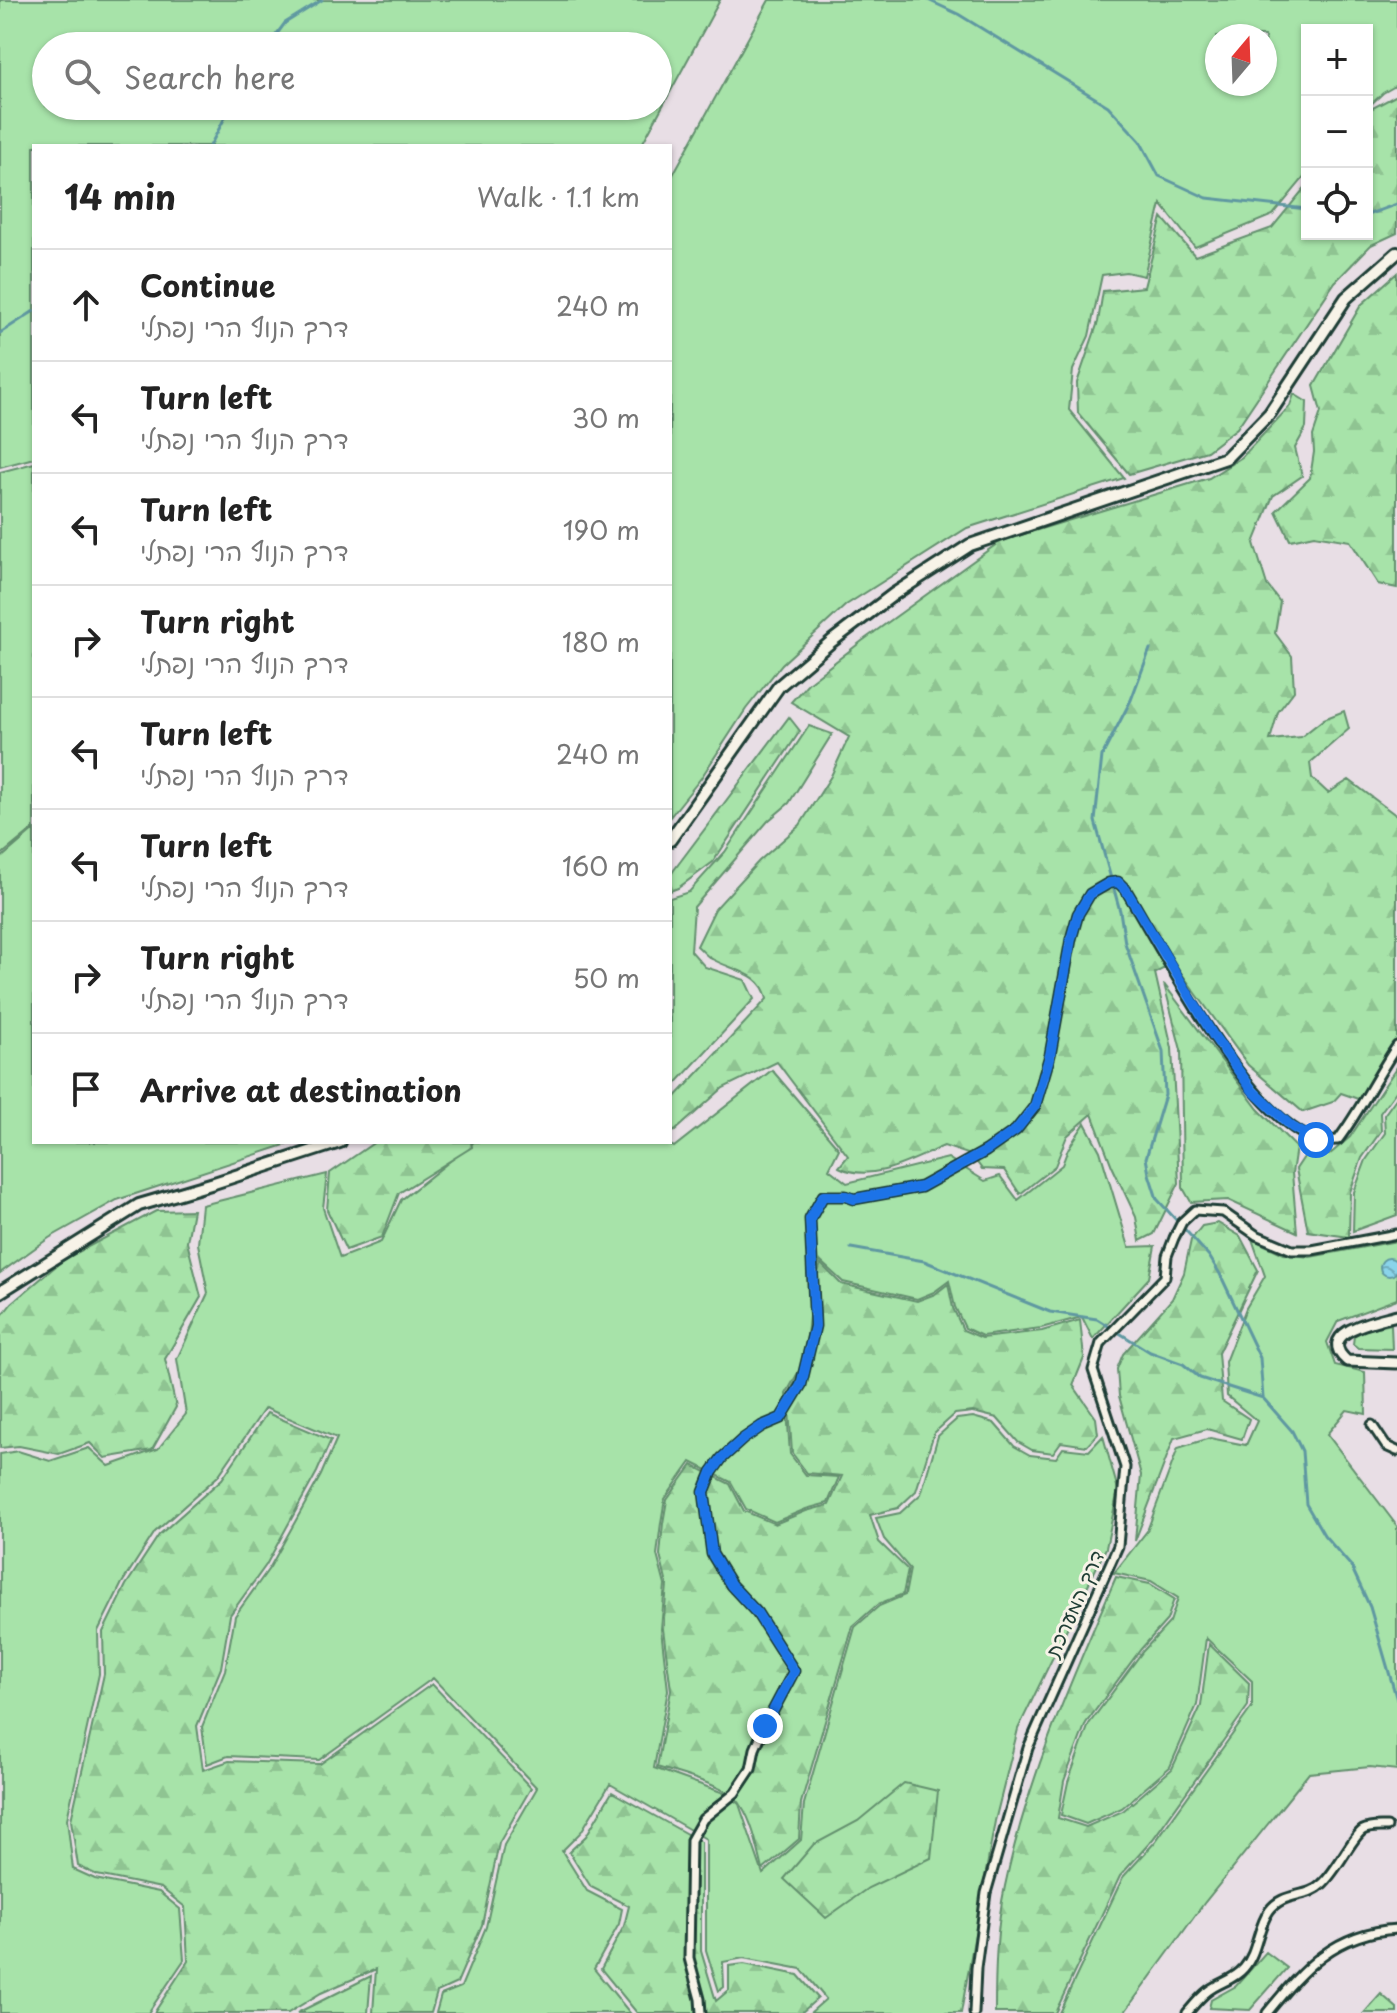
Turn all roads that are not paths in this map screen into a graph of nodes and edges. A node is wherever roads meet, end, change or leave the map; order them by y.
1 (1397, 253) edge
2 (672, 837) edge
3 (1397, 1046) edge
4 (334, 1144) edge
5 (1397, 1234) edge
6 (0, 1292) edge
7 (1397, 1315) edge
8 (1397, 1363) edge
9 (1372, 1425) dead end
10 (1397, 1451) edge
11 (1387, 1827) dead end
12 (1397, 1929) edge
13 (1193, 2011) edge
14 (701, 2013) edge
15 (974, 2013) edge
16 (1267, 2013) edge

1 - 2 main road
3 - 14 street
4 - 6 main road
5 - 15 street, דרך המערכת
7 - 8 street
9 - 10 street
11 - 13 street
12 - 16 street

